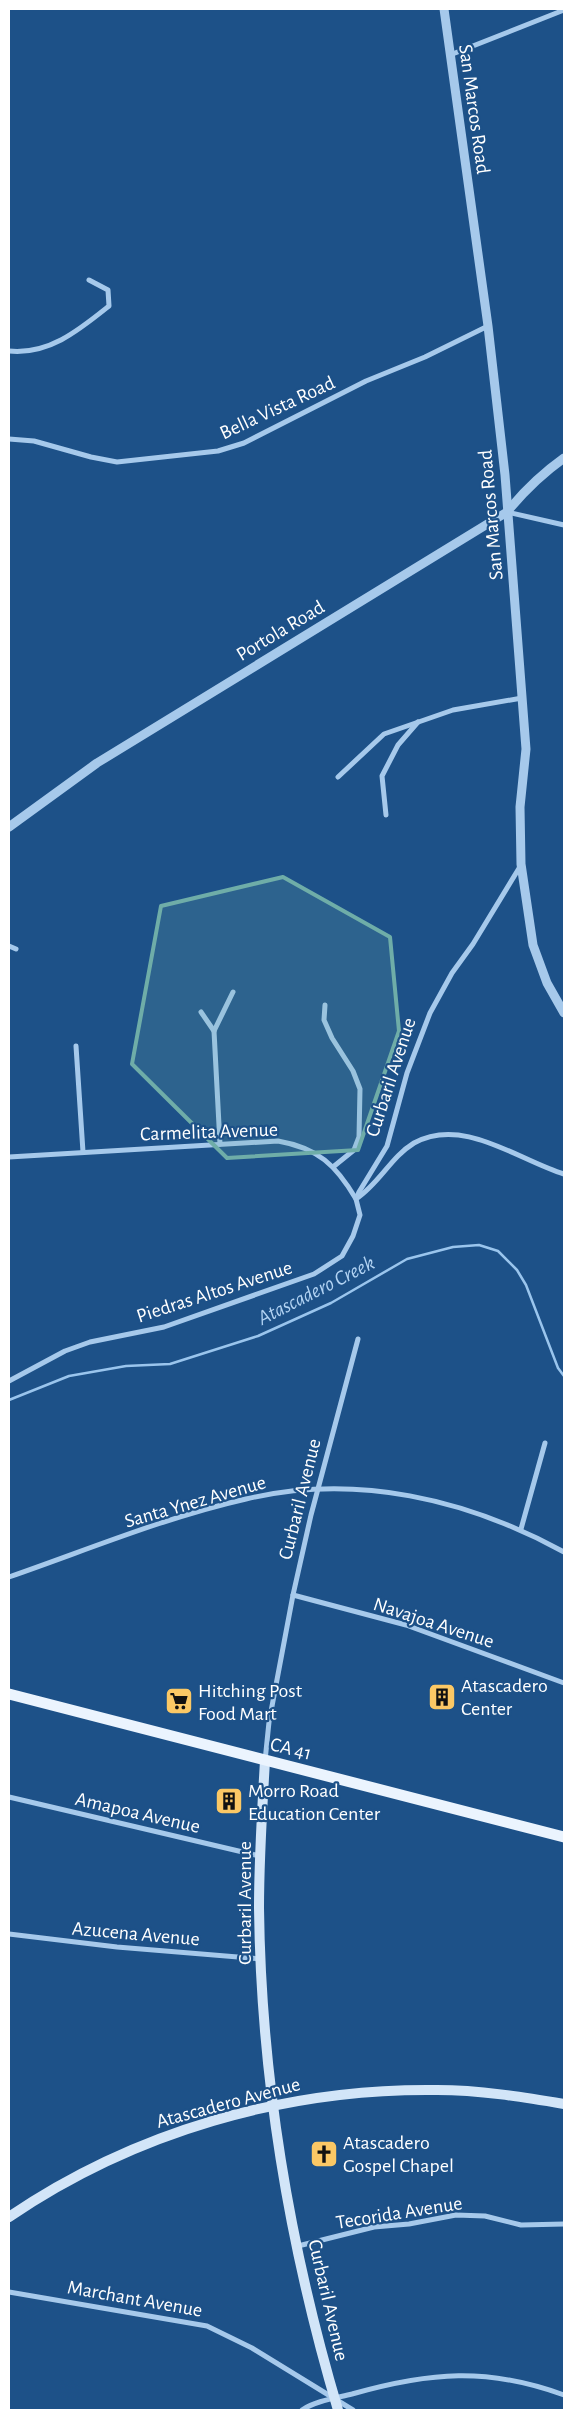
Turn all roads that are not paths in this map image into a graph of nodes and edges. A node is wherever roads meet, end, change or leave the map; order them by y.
1 (444, 9) edge
2 (564, 10) edge
3 (450, 55) junction
4 (89, 280) dead end
5 (488, 326) junction
6 (9, 351) edge
7 (10, 438) edge
8 (564, 458) edge
9 (508, 512) junction
10 (564, 525) edge
11 (522, 698) junction
12 (418, 722) junction
13 (338, 777) dead end
14 (386, 815) dead end
15 (9, 826) edge
16 (521, 864) junction
17 (9, 946) edge
18 (16, 949) dead end
19 (233, 992) dead end
20 (324, 1005) dead end
21 (201, 1012) dead end
22 (564, 1013) edge
23 (214, 1031) junction
24 (76, 1046) dead end
25 (220, 1144) junction
26 (83, 1152) junction
27 (9, 1157) edge
28 (332, 1167) junction
29 (564, 1174) edge
30 (356, 1200) junction
31 (358, 1339) dead end
32 (9, 1381) edge
33 (545, 1443) dead end
34 (318, 1490) junction
35 (521, 1529) junction
36 (564, 1552) edge
37 (9, 1577) edge
38 (293, 1594) junction
39 (564, 1683) edge
40 (9, 1694) edge
41 (266, 1760) junction
42 (9, 1797) edge
43 (564, 1837) edge
44 (260, 1856) junction
45 (9, 1934) edge
46 (261, 1959) junction
47 (564, 2104) edge
48 (274, 2105) junction
49 (9, 2217) edge
50 (564, 2224) edge
51 (298, 2246) junction
52 (9, 2292) edge
53 (564, 2395) edge
54 (334, 2399) junction
55 (302, 2410) edge
56 (338, 2410) edge
57 (353, 2410) edge

1 - 3 street, San Marcos Road
2 - 3 street
3 - 5 street, San Marcos Road
4 - 6 street
5 - 7 street, Bella Vista Road
5 - 9 street, San Marcos Road
8 - 9 street, Portola Road
9 - 10 street
9 - 11 street, San Marcos Road
9 - 15 street, Portola Road
11 - 12 street
11 - 16 street, San Marcos Road
12 - 13 street
12 - 14 street
16 - 22 street, San Marcos Road
16 - 30 street, Curbaril Avenue
17 - 18 street
19 - 23 street
20 - 28 street
21 - 23 street
23 - 25 street
24 - 26 street
25 - 26 street, Carmelita Avenue
25 - 28 street, Carmelita Avenue
26 - 27 street, Carmelita Avenue
28 - 30 street, Carmelita Avenue
29 - 30 street
30 - 32 street, Piedras Altos Avenue
31 - 34 street, Curbaril Avenue
33 - 35 street
34 - 35 street, Santa Ynez Avenue
34 - 37 street, Santa Ynez Avenue
34 - 38 street, Curbaril Avenue
35 - 36 street, Santa Ynez Avenue
38 - 39 street, Navajoa Avenue
38 - 41 street, Curbaril Avenue
40 - 41 main road, CA 41 / CA 41
41 - 43 main road, CA 41 / CA 41
41 - 44 main road, Curbaril Avenue
42 - 44 street, Amapoa Avenue
44 - 46 main road, Curbaril Avenue
45 - 46 street, Azucena Avenue
46 - 48 main road, Curbaril Avenue
47 - 48 main road, Atascadero Avenue
48 - 49 main road, Atascadero Avenue
48 - 51 main road, Curbaril Avenue
50 - 51 street, Tecorida Avenue
51 - 54 main road, Curbaril Avenue
52 - 54 street, Marchant Avenue
53 - 54 street
54 - 55 street
54 - 56 main road, Curbaril Avenue
54 - 57 street, Marchant Avenue

